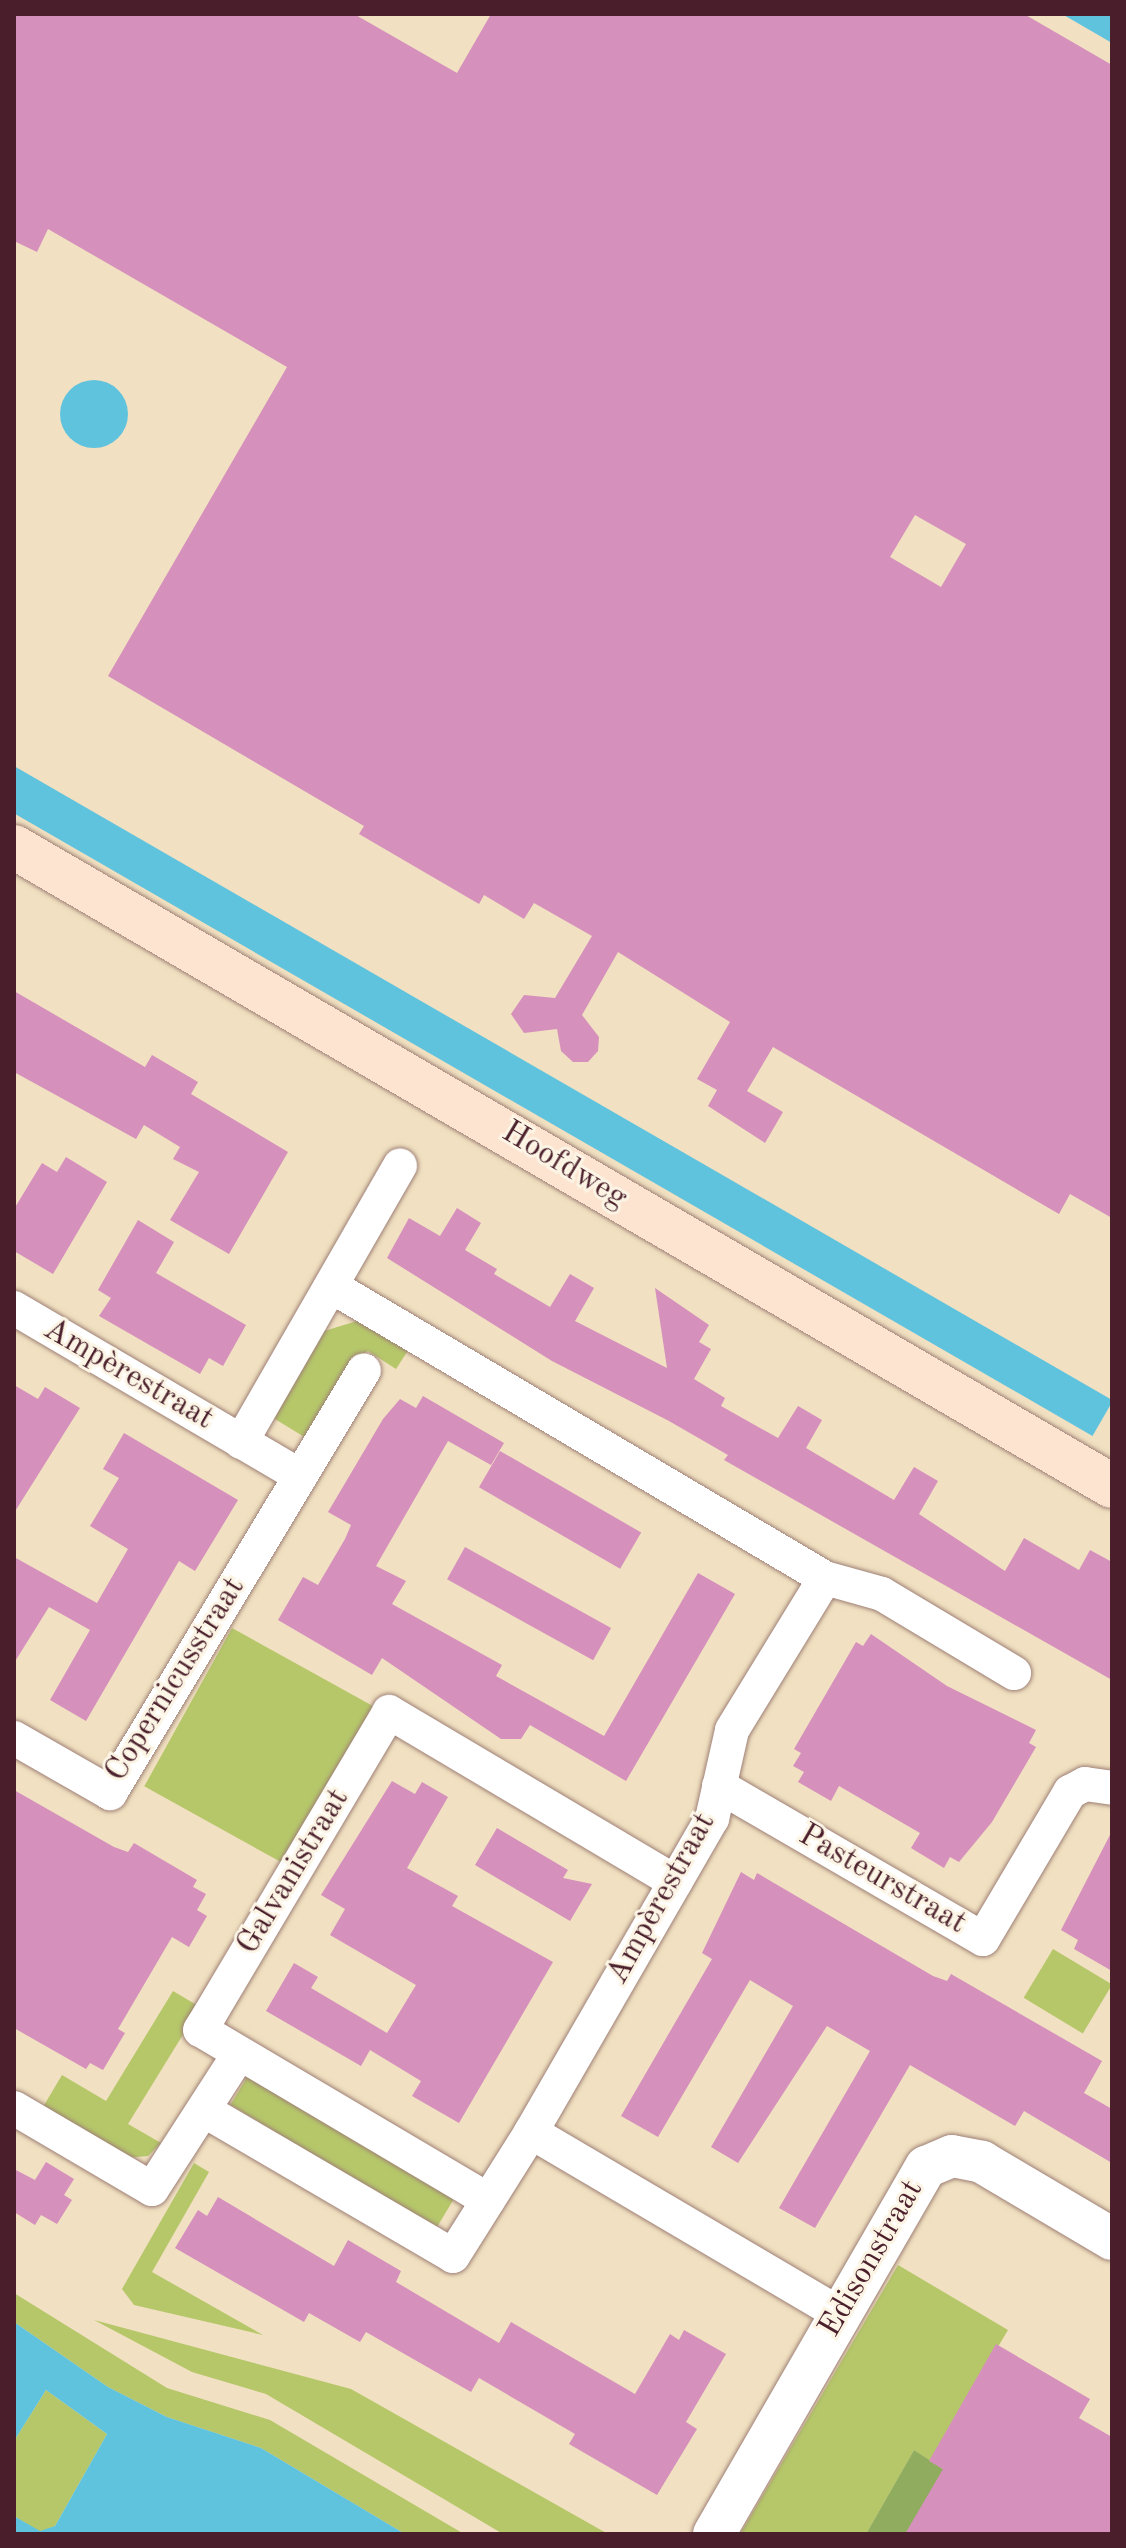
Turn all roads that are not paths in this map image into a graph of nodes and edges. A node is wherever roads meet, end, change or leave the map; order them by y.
1 (14, 847) edge
2 (400, 1166) dead end
3 (331, 1286) junction
4 (14, 1308) edge
5 (364, 1370) dead end
6 (241, 1442) junction
7 (300, 1476) junction
8 (1112, 1486) edge
9 (825, 1578) junction
10 (1014, 1673) dead end
11 (14, 1738) edge
12 (719, 1786) junction
13 (1112, 1788) edge
14 (675, 1882) junction
15 (239, 2054) junction
16 (14, 2108) edge
17 (207, 2112) junction
18 (531, 2132) junction
19 (488, 2200) junction
20 (1112, 2239) edge
21 (840, 2314) junction
22 (714, 2534) edge

1 - 8 main road, Hoofdweg
2 - 3 street, Ampèrestraat
3 - 6 street, Ampèrestraat
3 - 9 street
4 - 6 street, Ampèrestraat
5 - 7 street
6 - 7 street, Ampèrestraat
7 - 11 street, Copernicusstraat
9 - 10 street
9 - 12 street, Ampèrestraat
12 - 13 street, Pasteurstraat
12 - 14 street, Ampèrestraat
14 - 15 street, Galvanistraat
14 - 18 street, Ampèrestraat
15 - 17 street
15 - 19 street, Galvanistraat
16 - 17 street
17 - 19 street
18 - 19 street
18 - 21 street
20 - 21 street, Edisonstraat
21 - 22 street, Edisonstraat

